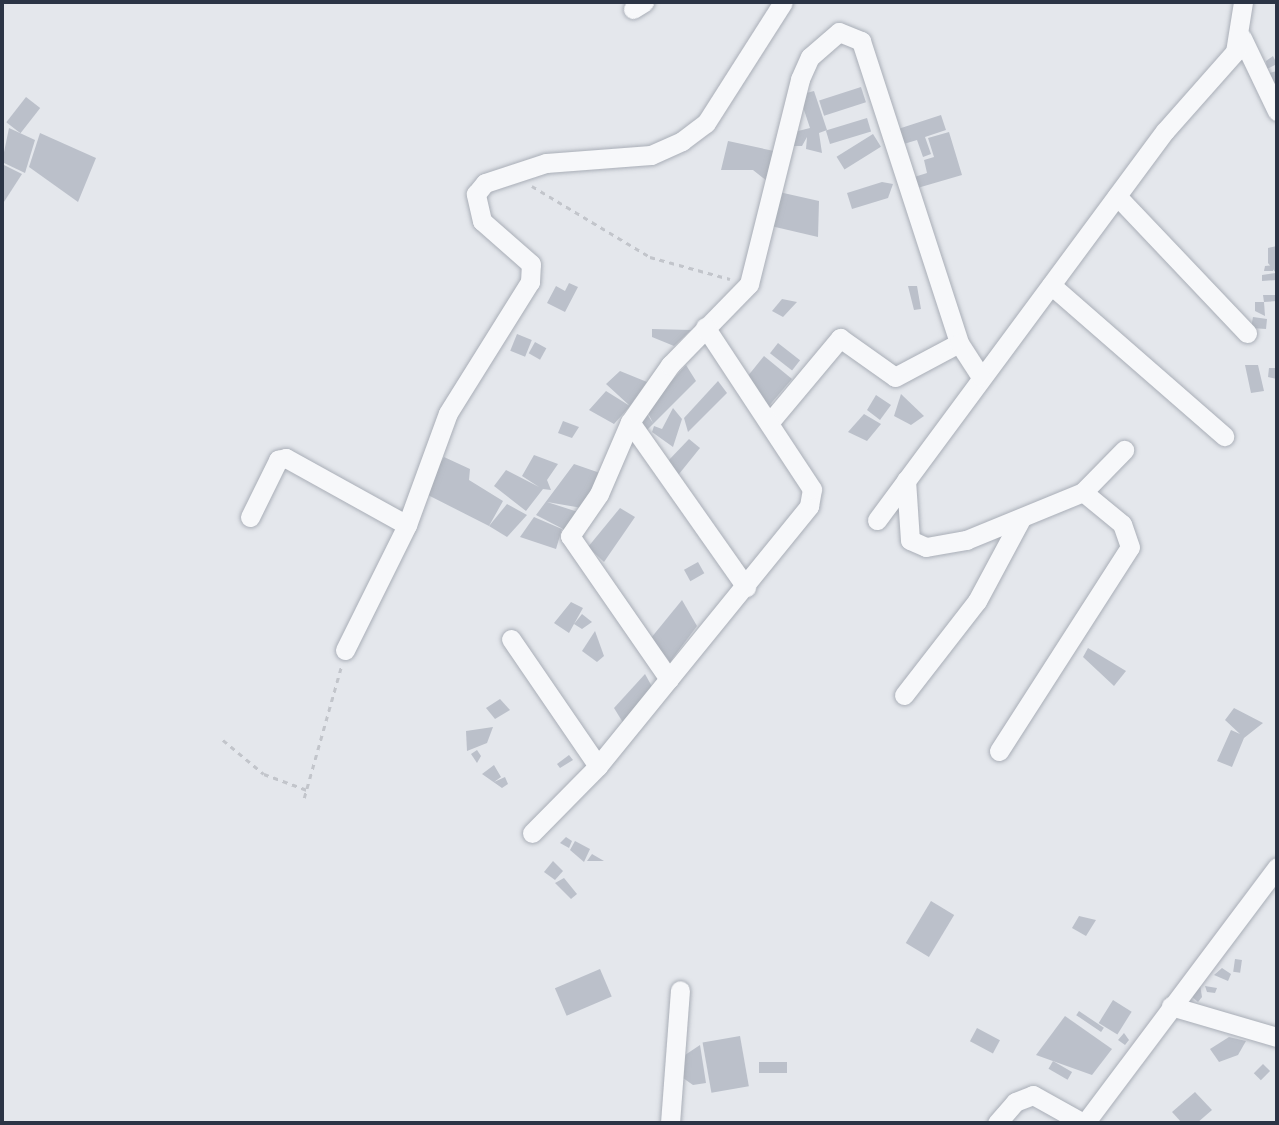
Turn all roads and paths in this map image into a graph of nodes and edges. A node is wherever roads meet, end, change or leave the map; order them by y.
1 (783, 2) edge
2 (1243, 2) edge
3 (1242, 38) junction
4 (1277, 111) edge
5 (513, 172) junction
6 (1117, 196) junction
7 (749, 284) junction
8 (1051, 285) junction
9 (705, 327) junction
10 (1247, 333) dead end
11 (959, 344) junction
12 (981, 377) junction
13 (630, 422) junction
14 (769, 423) junction
15 (1224, 436) dead end
16 (1124, 450) dead end
17 (906, 480) junction
18 (1083, 492) junction
19 (250, 517) dead end
20 (1021, 519) junction
21 (877, 520) dead end
22 (407, 525) junction
23 (746, 587) junction
24 (511, 639) dead end
25 (345, 650) joint
26 (669, 680) junction
27 (904, 695) dead end
28 (223, 740) dead end
29 (999, 751) dead end
30 (598, 766) junction
31 (307, 790) junction
32 (304, 798) dead end
33 (533, 833) dead end
34 (1277, 867) edge
35 (680, 990) dead end
36 (1171, 1006) junction
37 (1277, 1037) edge
38 (670, 1123) edge
39 (997, 1123) edge
40 (1084, 1123) edge

1 - 5 street
2 - 3 street
3 - 4 street
3 - 6 street
5 - 7 path
5 - 22 street
6 - 8 street
6 - 10 street
7 - 9 street
7 - 11 street
8 - 12 street
8 - 15 street
9 - 13 street
9 - 14 street
11 - 12 street
11 - 14 street
12 - 17 street
13 - 23 street
13 - 26 street
14 - 23 street
16 - 18 street
17 - 20 street
17 - 21 street
18 - 20 street
18 - 29 street
19 - 22 street
20 - 27 street
22 - 25 street
23 - 26 street
24 - 30 street
25 - 31 path
26 - 30 street
28 - 31 path
30 - 33 street
31 - 32 path
34 - 36 street
35 - 38 street
36 - 37 street
36 - 40 street
39 - 40 street

